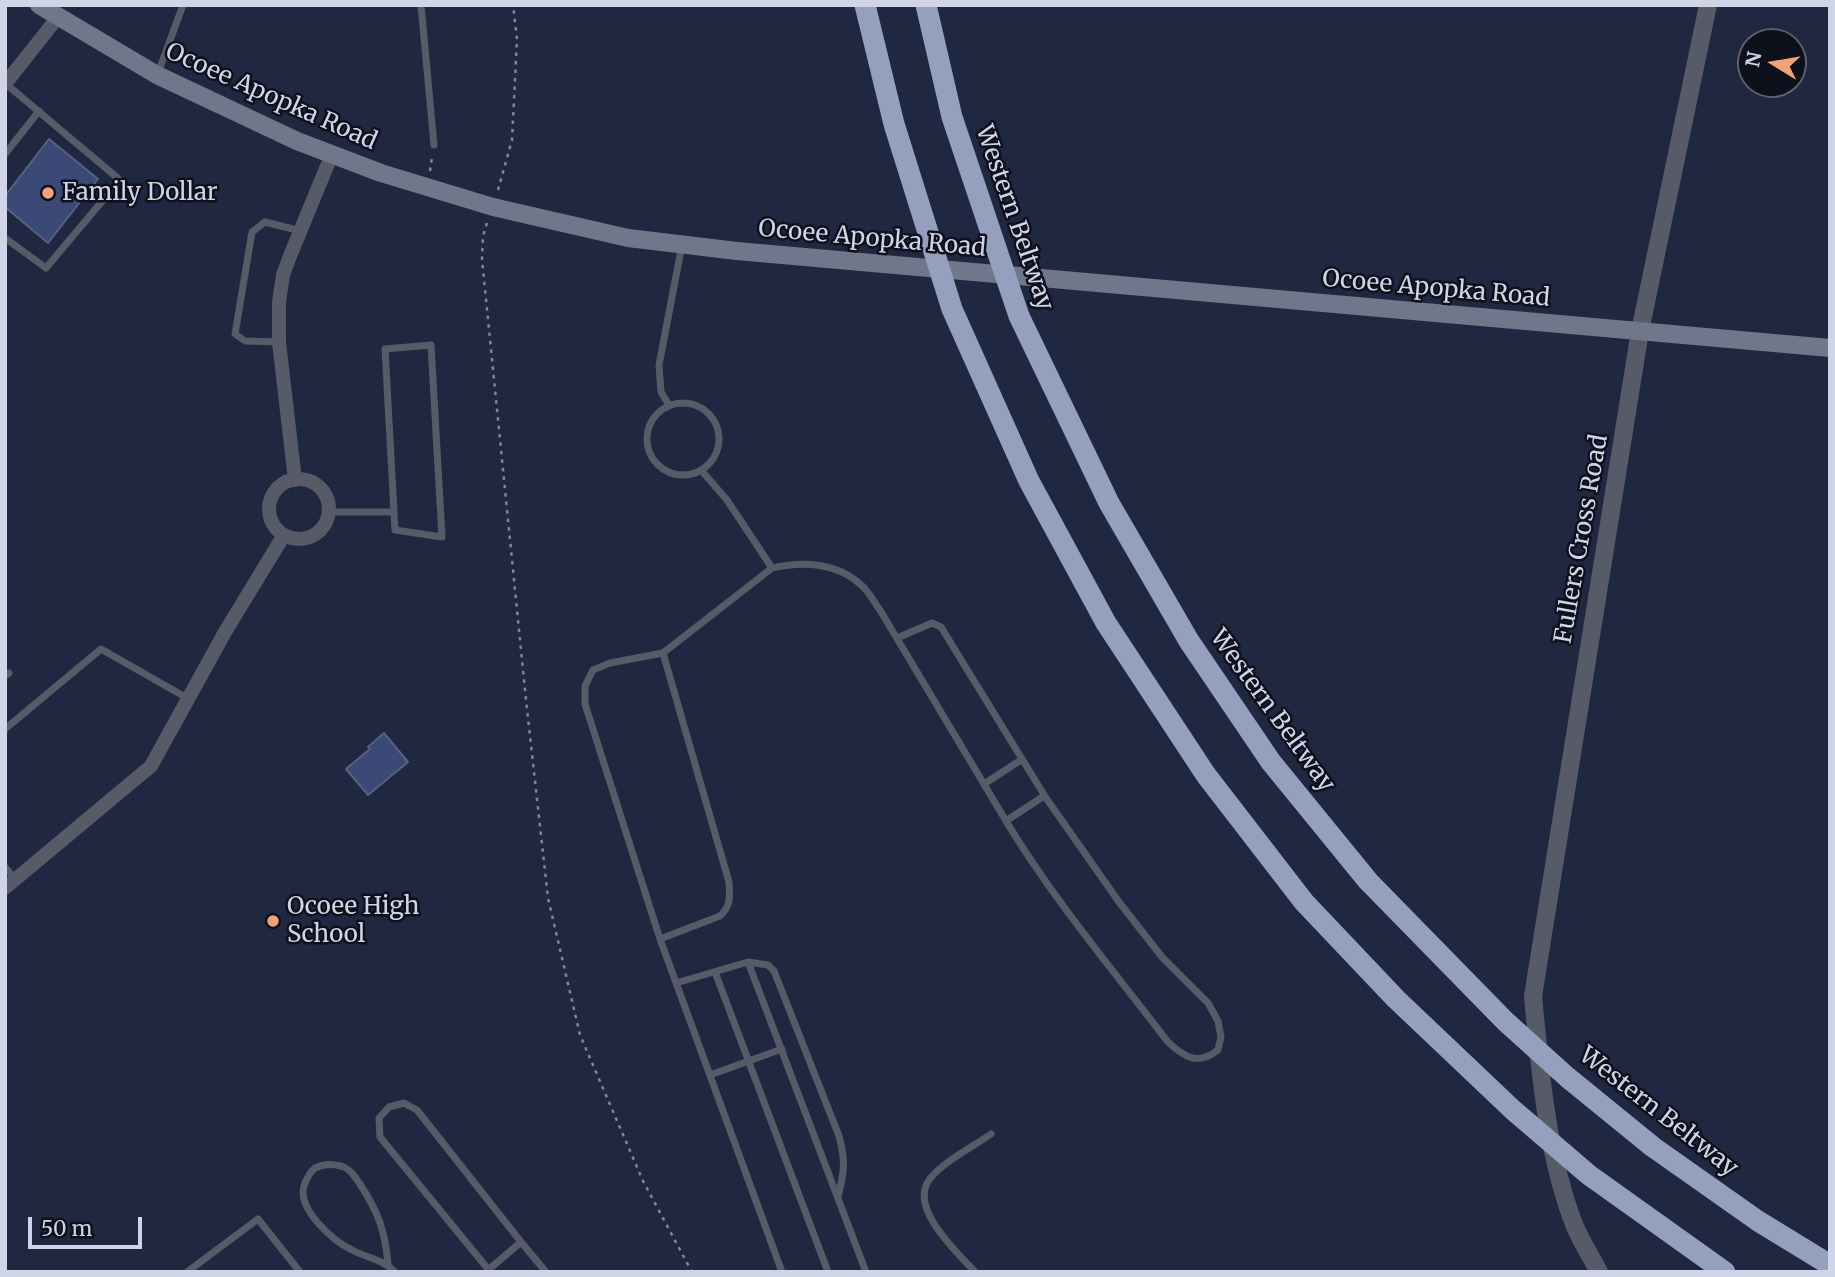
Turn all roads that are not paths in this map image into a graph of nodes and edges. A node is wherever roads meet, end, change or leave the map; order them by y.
1 (39, 5) edge
2 (183, 5) edge
3 (421, 5) edge
4 (865, 5) edge
5 (926, 5) edge
6 (1708, 5) edge
7 (61, 11) edge
8 (157, 75) junction
9 (5, 84) edge
10 (38, 111) junction
11 (434, 145) road end
12 (5, 153) edge
13 (331, 154) junction
14 (301, 231) junction
15 (5, 238) edge
16 (682, 244) junction
17 (1640, 331) junction
18 (279, 342) junction
19 (1830, 348) edge
20 (669, 405) junction
21 (701, 470) junction
22 (295, 480) junction
23 (329, 512) junction
24 (394, 512) junction
25 (284, 535) junction
26 (772, 568) junction
27 (897, 638) junction
28 (663, 653) junction
29 (187, 698) junction
30 (5, 729) edge
31 (1021, 760) junction
32 (984, 784) junction
33 (1044, 796) junction
34 (1006, 821) junction
35 (5, 867) edge
36 (10, 884) edge
37 (660, 939) junction
38 (748, 962) junction
39 (715, 972) junction
40 (676, 983) junction
41 (782, 1049) junction
42 (749, 1061) junction
43 (710, 1075) junction
44 (991, 1134) dead end
45 (837, 1198) junction
46 (521, 1242) junction
47 (388, 1264) junction
48 (1830, 1265) edge
49 (487, 1270) edge
50 (187, 1272) edge
51 (300, 1272) edge
52 (394, 1272) edge
53 (546, 1272) edge
54 (782, 1272) edge
55 (828, 1272) edge
56 (866, 1272) edge
57 (975, 1272) edge
58 (1599, 1272) edge
59 (1725, 1272) edge

1 - 7 main road, Ocoee Apopka Road
2 - 8 lane
3 - 11 lane
4 - 59 highway
5 - 48 highway, Western Beltway
6 - 17 street, Fullers Cross Road
7 - 8 main road, Ocoee Apopka Road
7 - 9 street
8 - 13 main road, Ocoee Apopka Road
9 - 10 lane
10 - 12 lane
10 - 15 lane
13 - 14 street
13 - 16 main road, Ocoee Apopka Road
14 - 18 street
14 - 18 lane
16 - 17 main road, Ocoee Apopka Road
16 - 20 lane
17 - 19 main road, Ocoee Apopka Road
17 - 58 street, Fullers Cross Road
18 - 22 street
20 - 21 lane
20 - 21 lane
21 - 26 lane
22 - 23 street
22 - 25 street
23 - 24 lane
23 - 25 street
24 - 24 lane
25 - 29 street
26 - 27 lane
26 - 28 lane
27 - 31 lane
27 - 32 lane
28 - 37 lane
28 - 37 lane
29 - 30 lane
29 - 36 street
31 - 32 lane
31 - 33 lane
32 - 34 lane
33 - 34 lane
33 - 34 lane
35 - 36 lane
37 - 40 lane
38 - 39 lane
38 - 41 lane
38 - 45 lane
39 - 40 lane
39 - 42 lane
40 - 43 lane
41 - 42 lane
41 - 45 lane
42 - 43 lane
42 - 55 lane
43 - 54 lane
44 - 57 lane
45 - 56 lane
46 - 49 lane
46 - 49 lane
46 - 53 lane
47 - 47 lane
47 - 52 lane
50 - 51 lane

